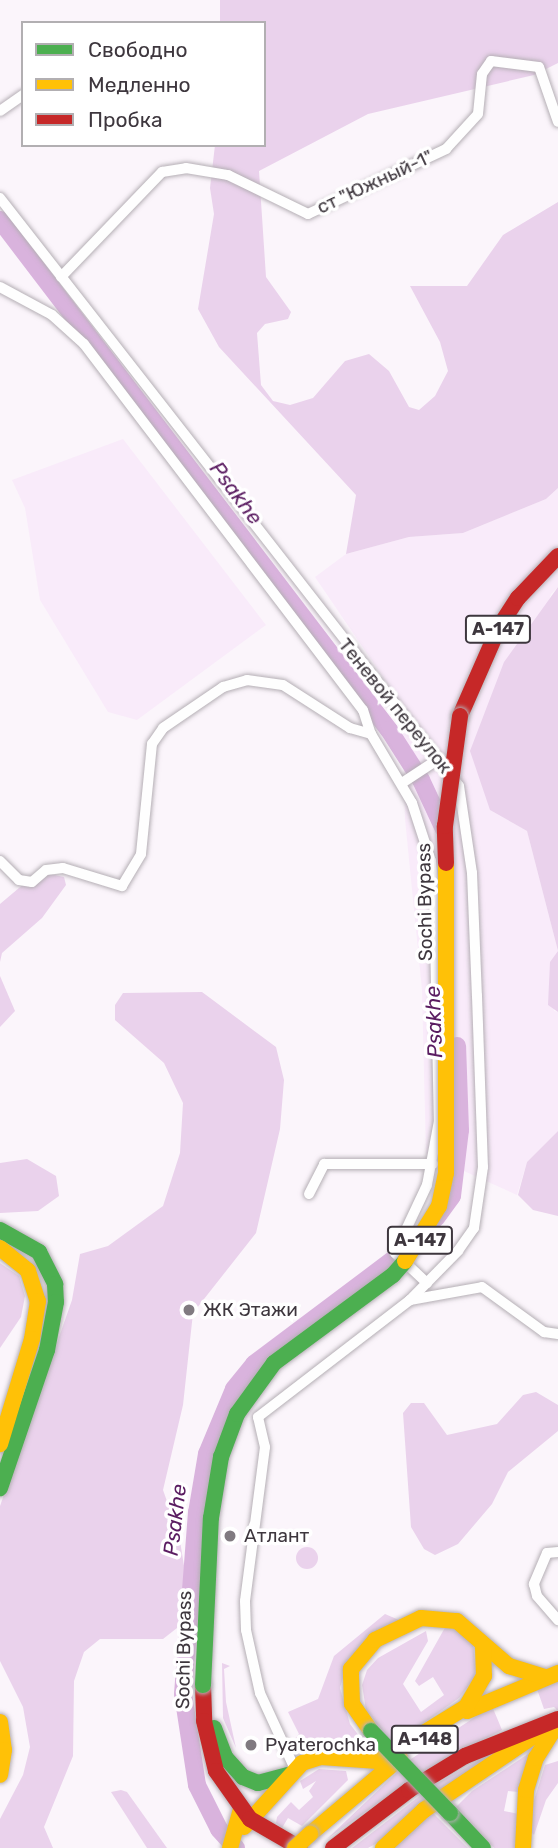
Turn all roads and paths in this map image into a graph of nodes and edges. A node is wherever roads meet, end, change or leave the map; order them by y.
1 (21, 96) edge
2 (0, 111) edge
3 (558, 122) edge
4 (0, 198) edge
5 (61, 277) junction
6 (0, 287) edge
7 (558, 556) edge
8 (371, 734) junction
9 (440, 758) junction
10 (402, 783) junction
11 (0, 861) edge
12 (433, 1164) junction
13 (309, 1194) dead end
14 (0, 1230) edge
15 (0, 1248) edge
16 (427, 1283) junction
17 (410, 1300) junction
18 (557, 1336) edge
19 (0, 1444) edge
20 (0, 1488) edge
21 (558, 1552) edge
22 (558, 1620) edge
23 (483, 1647) junction
24 (552, 1675) edge
25 (203, 1685) junction
26 (558, 1721) edge
27 (0, 1722) edge
28 (442, 1725) junction
29 (291, 1772) junction
30 (0, 1774) edge
31 (245, 1814) junction
32 (269, 1832) junction
33 (232, 1844) edge
34 (297, 1848) edge
35 (333, 1848) edge
36 (383, 1848) edge
37 (483, 1848) edge
38 (523, 1848) edge

1 - 2 street
3 - 5 street, ст "Южный-1"
4 - 5 street, Теневой переулок
5 - 9 street, Теневой переулок
6 - 8 street
7 - 25 main road, Sochi Bypass / А-147, bridge
8 - 10 street
8 - 11 street
9 - 10 street
9 - 16 street, Теневой переулок
10 - 12 street
12 - 13 street
12 - 16 street
14 - 20 main road
15 - 19 main road
16 - 17 street, Теневой переулок
17 - 18 street, Теневой переулок
17 - 29 street, Теневой переулок
21 - 22 street
23 - 24 main road
23 - 28 main road
23 - 37 main road, bridge
24 - 28 main road, А-148
25 - 29 main road
25 - 31 main road, Sochi Bypass / А-147
26 - 35 main road, А-148
26 - 36 main road
26 - 38 main road
27 - 30 main road
28 - 29 main road
28 - 34 main road, А-148, bridge
29 - 31 main road
31 - 32 main road, А-147
31 - 33 main road
32 - 33 main road
32 - 34 main road, А-147

